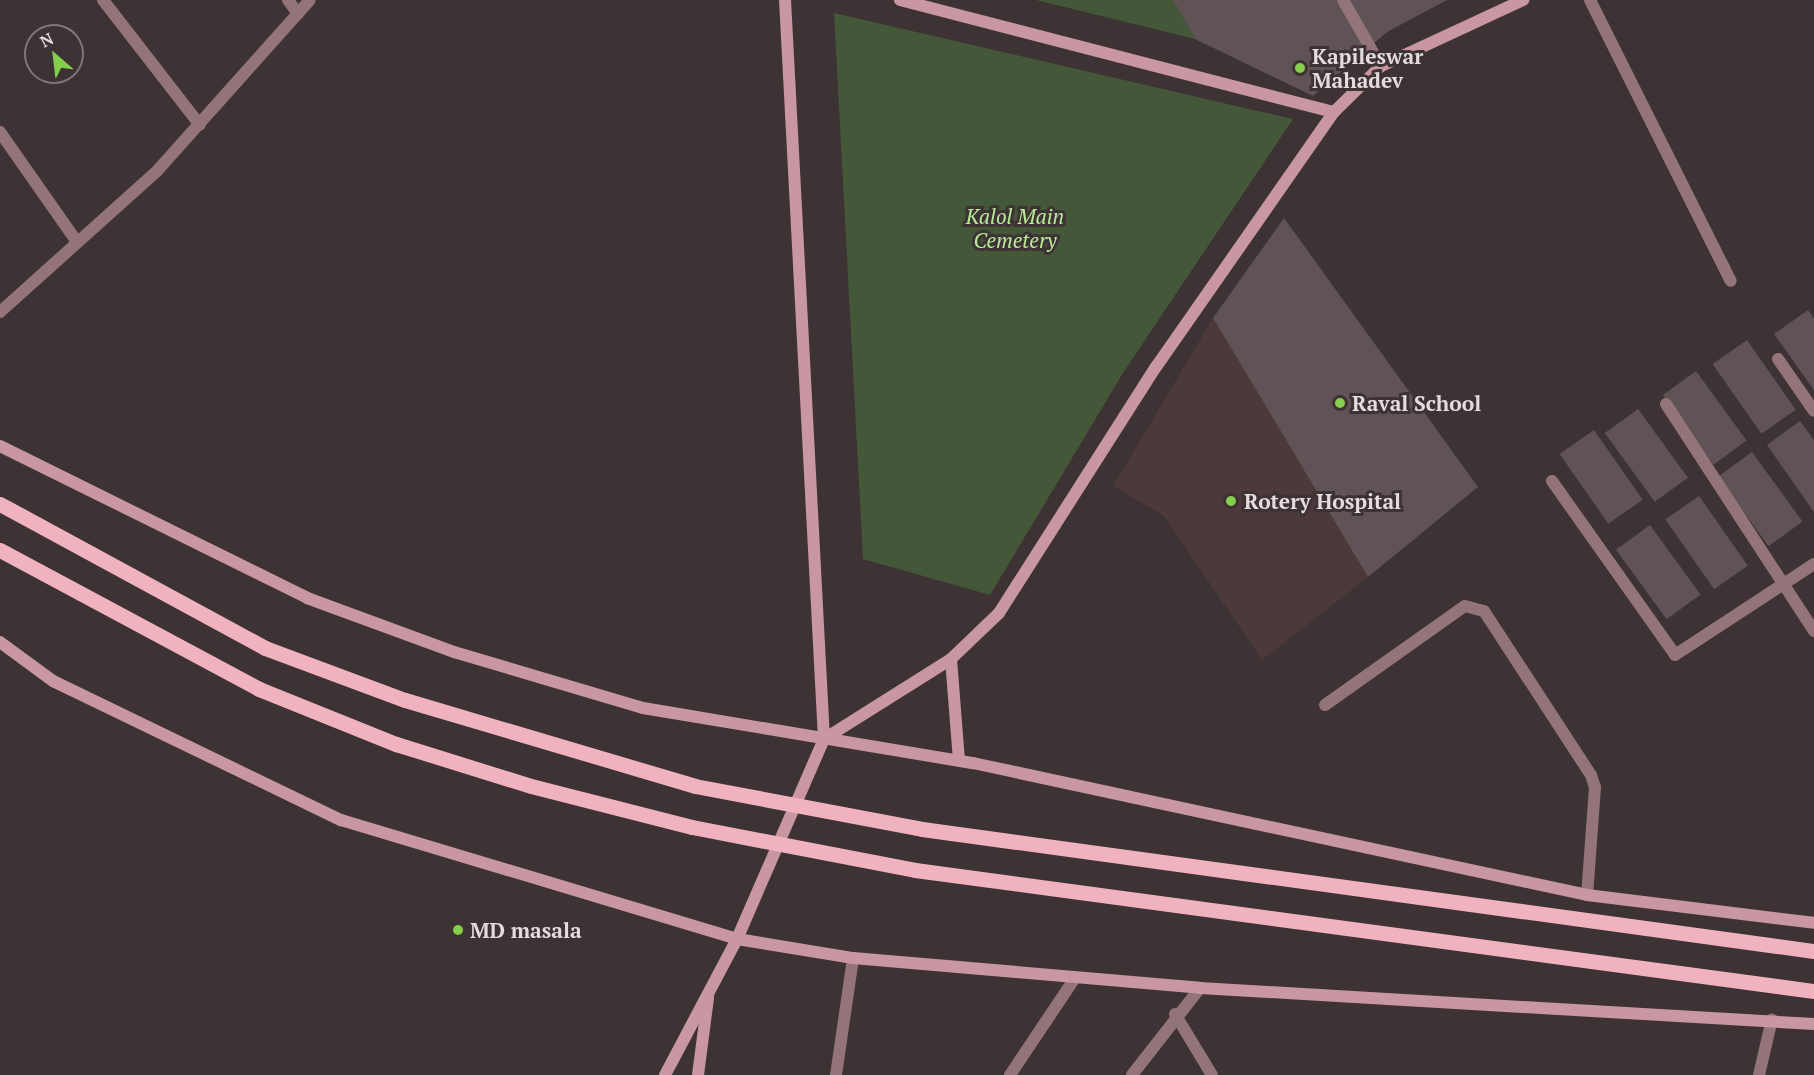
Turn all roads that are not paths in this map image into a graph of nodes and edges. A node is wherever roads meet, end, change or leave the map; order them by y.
1 (102, 0) edge
2 (288, 0) edge
3 (310, 0) edge
4 (785, 0) edge
5 (900, 0) edge
6 (1343, 0) edge
7 (1523, 0) edge
8 (1590, 0) edge
9 (298, 14) junction
10 (1381, 66) junction
11 (1334, 112) junction
12 (200, 125) junction
13 (0, 132) edge
14 (77, 242) junction
15 (1731, 280) dead end
16 (0, 312) edge
17 (1778, 359) dead end
18 (1666, 404) dead end
19 (1814, 411) edge
20 (0, 446) edge
21 (1552, 481) dead end
22 (0, 504) edge
23 (0, 550) edge
24 (1814, 564) edge
25 (1783, 583) junction
26 (1814, 631) edge
27 (0, 642) edge
28 (951, 659) junction
29 (1325, 705) dead end
30 (824, 739) junction
31 (959, 760) junction
32 (1587, 895) junction
33 (1814, 923) edge
34 (737, 939) junction
35 (1814, 951) edge
36 (853, 958) junction
37 (1075, 978) junction
38 (1200, 988) junction
39 (1814, 991) edge
40 (708, 996) junction
41 (1175, 1014) junction
42 (1772, 1019) junction
43 (1814, 1024) edge
44 (665, 1075) edge
45 (698, 1075) edge
46 (836, 1075) edge
47 (1010, 1075) edge
48 (1132, 1075) edge
49 (1212, 1075) edge
50 (1759, 1075) edge

1 - 12 street
2 - 9 street
3 - 9 street
4 - 30 street
5 - 11 street
6 - 10 street
7 - 10 street
8 - 15 street
9 - 12 street
10 - 11 street
11 - 28 street
12 - 14 street
13 - 14 street
14 - 16 street
17 - 19 street
18 - 25 street
20 - 30 street
21 - 25 street
22 - 35 main road, bridge
23 - 39 main road, bridge
24 - 25 street
25 - 26 street
27 - 34 street
28 - 30 street
28 - 31 street
29 - 32 street
30 - 31 street
30 - 34 street
31 - 32 street
32 - 33 street
34 - 36 street
34 - 40 street
36 - 37 street
36 - 46 street
37 - 38 street
37 - 47 street
38 - 41 street
38 - 42 street
40 - 44 street
40 - 45 street
41 - 48 street
41 - 49 street
42 - 43 street
42 - 50 street

